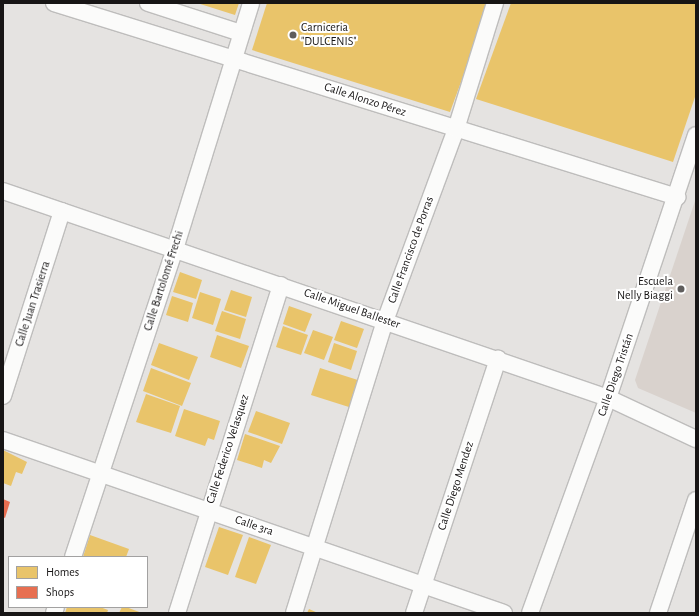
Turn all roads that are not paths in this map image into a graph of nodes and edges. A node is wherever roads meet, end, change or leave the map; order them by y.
1 (54, 3) edge
2 (148, 3) edge
3 (251, 3) edge
4 (495, 3) edge
5 (241, 32) junction
6 (232, 58) junction
7 (456, 129) junction
8 (696, 135) edge
9 (3, 191) edge
10 (677, 196) junction
11 (62, 211) junction
12 (175, 249) junction
13 (281, 285) junction
14 (385, 321) junction
15 (498, 359) junction
16 (3, 396) edge
17 (608, 398) junction
18 (696, 439) edge
19 (3, 440) edge
20 (102, 471) junction
21 (696, 500) edge
22 (208, 510) junction
23 (316, 548) junction
24 (73, 556) edge
25 (424, 585) junction
26 (177, 613) edge
27 (294, 613) edge
28 (414, 613) edge
29 (504, 613) edge
30 (530, 613) edge
31 (658, 613) edge

1 - 6 street, Calle Alonzo Pérez
2 - 5 street
3 - 5 street, Calle Bartolomé Frechi
4 - 7 street, Calle Francisco de Porras
5 - 6 street, Calle Bartolomé Frechi
6 - 7 street, Calle Alonzo Pérez
6 - 12 street, Calle Bartolomé Frechi
7 - 10 street, Calle Alonzo Pérez
7 - 14 street, Calle Francisco de Porras
8 - 10 street, Calle Diego Tristán
9 - 11 street, Calle Miguel Ballester
10 - 17 street, Calle Diego Tristán
11 - 12 street, Calle Miguel Ballester
11 - 16 street, Calle Juan Trasierra
12 - 13 street, Calle Miguel Ballester
12 - 20 street, Calle Bartolomé Frechi
13 - 14 street, Calle Miguel Ballester
13 - 22 street, Calle Federico Velasquez
14 - 15 street, Calle Miguel Ballester
14 - 23 street, Calle Francisco de Porras
15 - 17 street, Calle Miguel Ballester
15 - 25 street, Calle Diego Mendez
17 - 18 street, Calle Miguel Ballester
17 - 30 street, Calle Diego Tristán
19 - 20 street, Calle 3ra
20 - 22 street, Calle 3ra
20 - 24 street, Calle Bartolomé Frechi
21 - 31 street
22 - 23 street, Calle 3ra
22 - 26 street, Calle Federico Velasquez
23 - 25 street, Calle 3ra
23 - 27 street, Calle Francisco de Porras
25 - 28 street, Calle Diego Mendez
25 - 29 street, Calle 3ra

